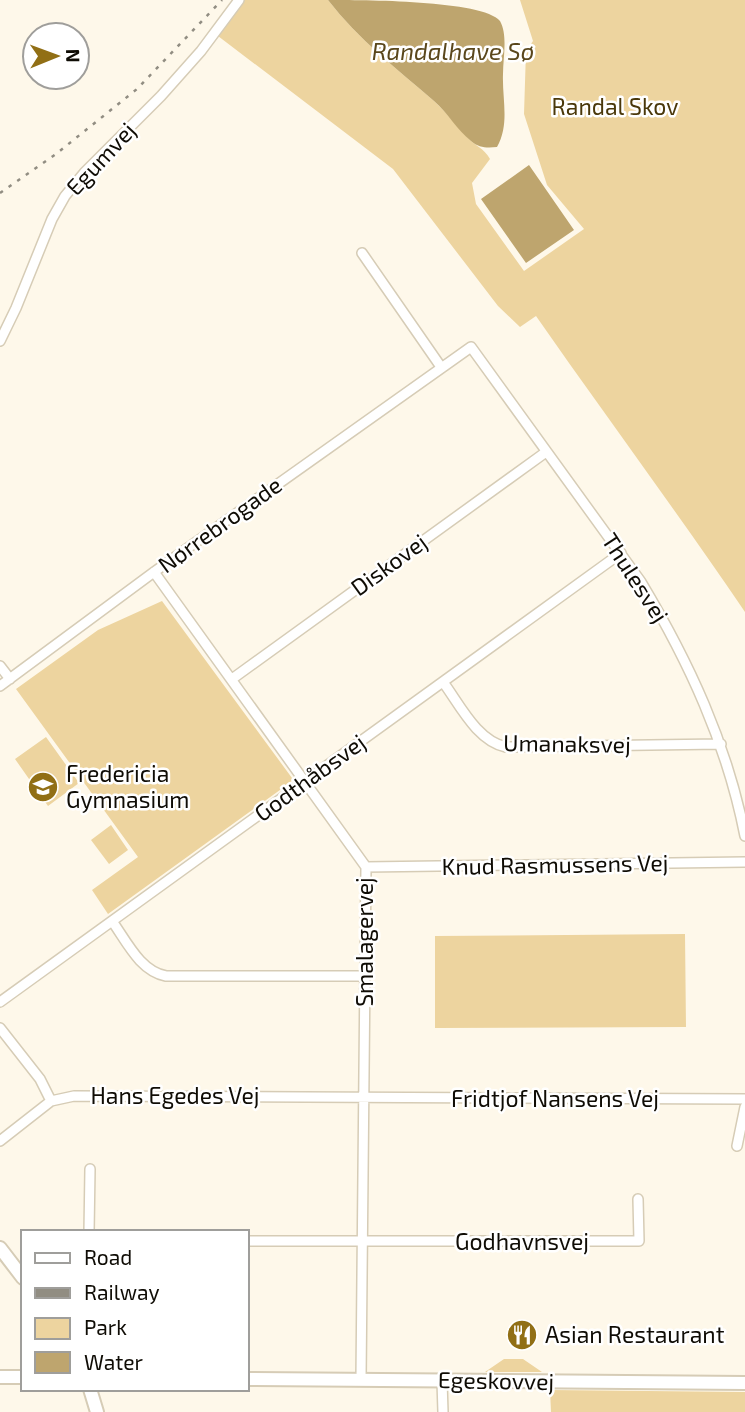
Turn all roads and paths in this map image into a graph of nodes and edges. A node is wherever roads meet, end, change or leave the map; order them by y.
1 (239, 0) edge
2 (362, 253) dead end
3 (0, 341) edge
4 (471, 347) joint
5 (441, 367) junction
6 (546, 452) junction
7 (621, 553) junction
8 (154, 572) junction
9 (0, 666) edge
10 (10, 679) junction
11 (232, 679) junction
12 (443, 682) junction
13 (0, 686) edge
14 (721, 744) junction
15 (305, 782) junction
16 (745, 836) edge
17 (745, 862) edge
18 (366, 867) junction
19 (112, 921) junction
20 (365, 976) junction
21 (0, 1002) edge
22 (0, 1028) edge
23 (364, 1098) junction
24 (745, 1099) edge
25 (51, 1101) junction
26 (745, 1107) edge
27 (0, 1141) edge
28 (737, 1146) dead end
29 (90, 1169) dead end
30 (638, 1199) dead end
31 (89, 1230) edge
32 (248, 1241) edge
33 (363, 1242) junction
34 (0, 1248) edge
35 (21, 1274) edge
36 (0, 1377) edge
37 (21, 1377) edge
38 (248, 1379) edge
39 (361, 1379) junction
40 (442, 1381) junction
41 (745, 1383) edge
42 (91, 1391) edge
43 (97, 1412) edge
44 (443, 1412) edge

1 - 3 street, Egumvej
2 - 5 street
4 - 5 street, Nørrebrogade
4 - 6 street, Thulesvej
5 - 8 street, Nørrebrogade
6 - 7 street, Thulesvej
6 - 11 street, Diskovej
7 - 12 street, Godthåbsvej
7 - 14 street, Thulesvej
8 - 10 street, Nørrebrogade
8 - 11 street, Smalagervej
9 - 10 street
10 - 13 street, Nørrebrogade
11 - 15 street, Smalagervej
12 - 14 street, Umanaksvej
12 - 15 street, Godthåbsvej
14 - 16 street, Thulesvej
15 - 18 street, Smalagervej
15 - 19 street, Godthåbsvej
17 - 18 street, Knud Rasmussens Vej
18 - 20 street, Smalagervej
19 - 20 street
19 - 21 street, Godthåbsvej
20 - 23 street, Smalagervej
22 - 25 street
23 - 24 street, Fridtjof Nansens Vej
23 - 25 street, Hans Egedes Vej
23 - 33 street, Smalagervej
25 - 27 street, Hans Egedes Vej
26 - 28 street
29 - 31 street
30 - 33 street, Godhavnsvej
32 - 33 street
33 - 39 street, Smalagervej
34 - 35 street
36 - 37 street
38 - 39 street, Egeskovvej
39 - 40 street, Egeskovvej
40 - 41 street, Egeskovvej
40 - 44 street
42 - 43 street

